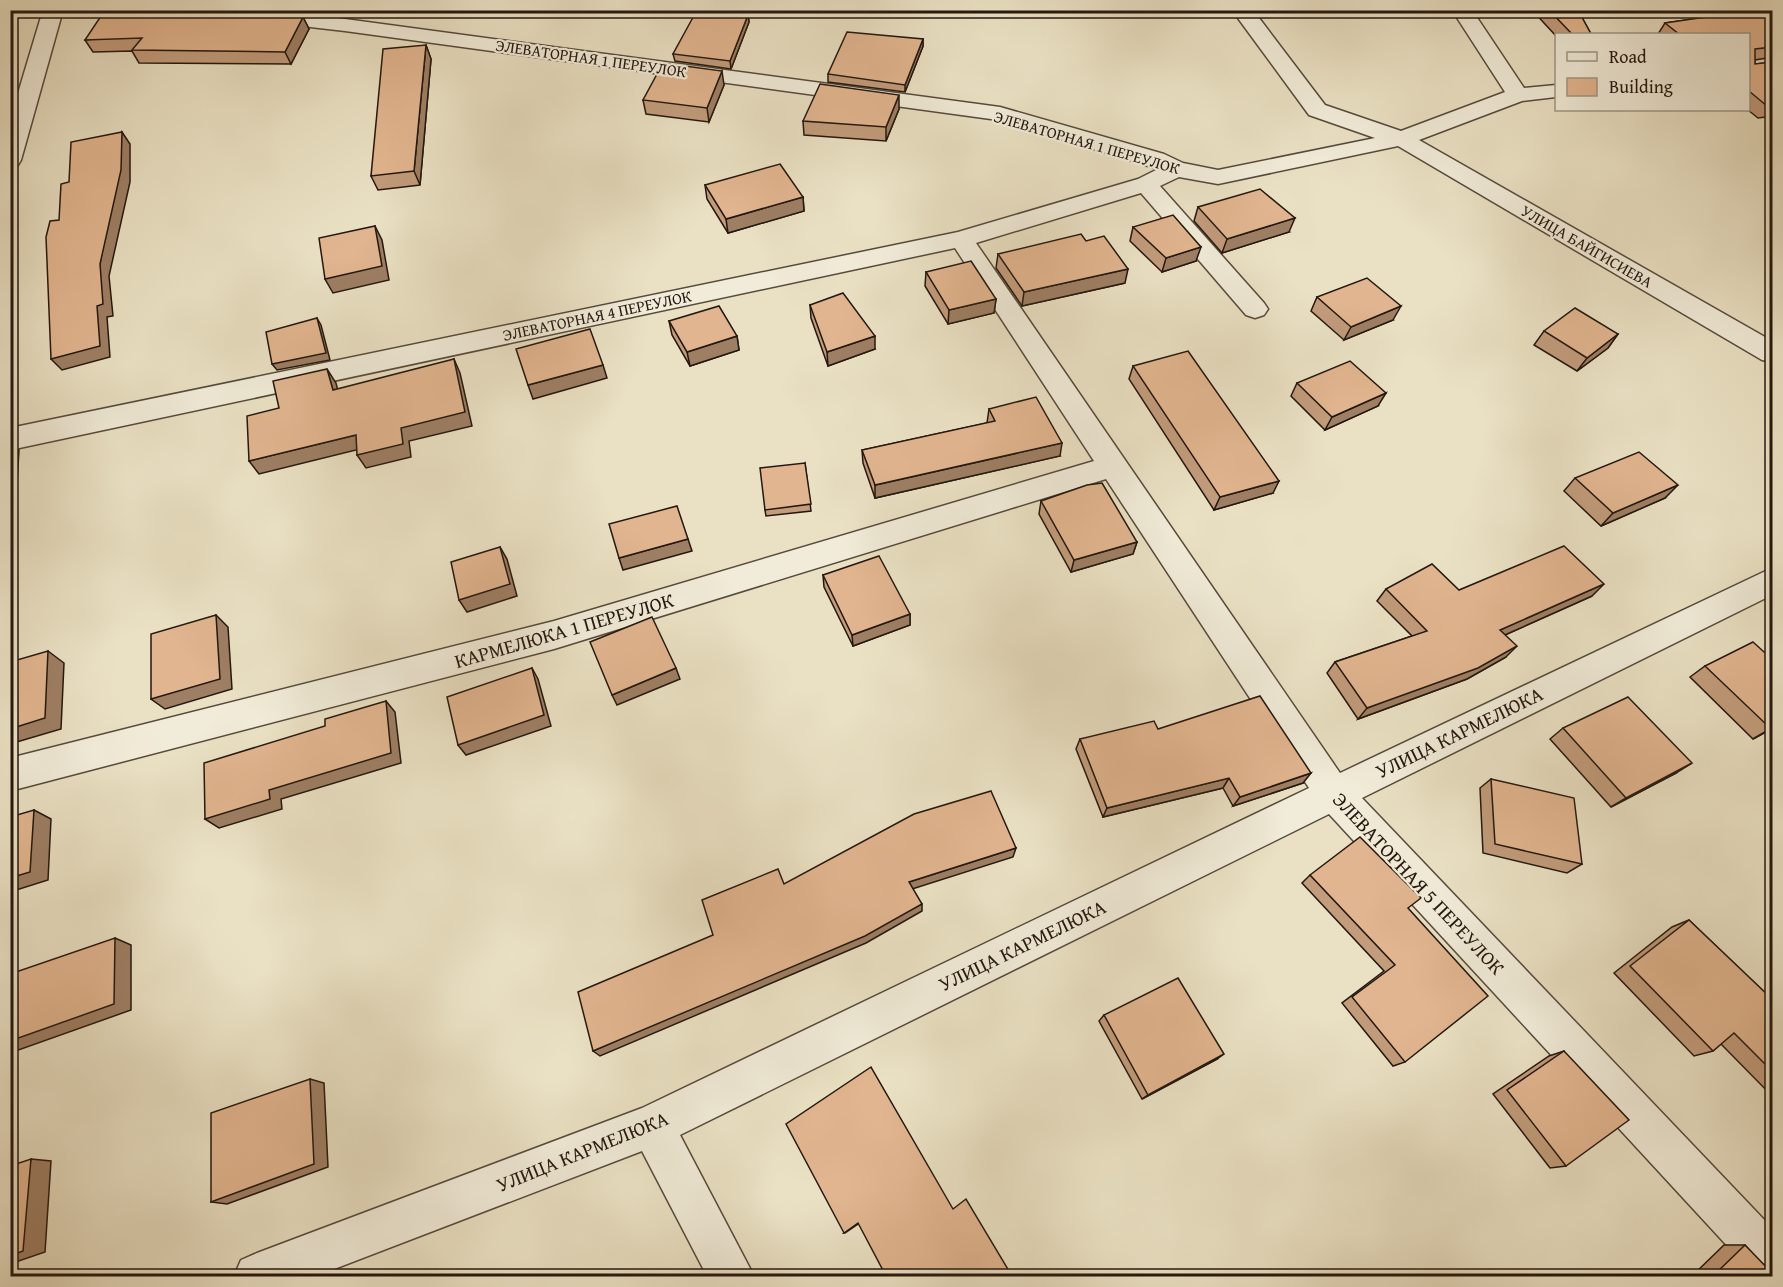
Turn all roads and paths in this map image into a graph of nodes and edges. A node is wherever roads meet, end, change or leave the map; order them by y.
1 (53, 10) edge
2 (216, 10) edge
3 (1242, 10) edge
4 (1462, 10) edge
5 (1555, 91) edge
6 (1518, 95) junction
7 (1401, 139) junction
8 (10, 160) edge
9 (1176, 169) junction
10 (1146, 184) junction
11 (961, 239) junction
12 (1255, 309) dead end
13 (1773, 353) edge
14 (10, 439) edge
15 (1113, 466) junction
16 (1773, 581) edge
17 (10, 775) edge
18 (1333, 793) junction
19 (652, 1126) junction
20 (1773, 1261) edge
21 (257, 1276) edge
22 (731, 1276) edge

1 - 8 street
2 - 9 street, ЭЛЕВАТОРНАЯ 1 ПЕРЕУЛОК
3 - 7 street, УЛИЦА БАЙГИСИЕВА
4 - 6 street
5 - 6 street, ЭЛЕВАТОРНАЯ 1 ПЕРЕУЛОК
6 - 7 street, ЭЛЕВАТОРНАЯ 1 ПЕРЕУЛОК
7 - 9 street, ЭЛЕВАТОРНАЯ 1 ПЕРЕУЛОК
7 - 13 street, УЛИЦА БАЙГИСИЕВА
9 - 10 street, ЭЛЕВАТОРНАЯ 4 ПЕРЕУЛОК
10 - 11 street, ЭЛЕВАТОРНАЯ 4 ПЕРЕУЛОК
10 - 12 street
11 - 14 street, ЭЛЕВАТОРНАЯ 4 ПЕРЕУЛОК
11 - 15 street, ЭЛЕВАТОРНАЯ 5 ПЕРЕУЛОК
15 - 17 street, КАРМЕЛЮКА 1 ПЕРЕУЛОК
15 - 18 street, ЭЛЕВАТОРНАЯ 5 ПЕРЕУЛОК
16 - 18 street, УЛИЦА КАРМЕЛЮКА
18 - 19 street, УЛИЦА КАРМЕЛЮКА
18 - 20 street, ЭЛЕВАТОРНАЯ 5 ПЕРЕУЛОК
19 - 21 street, УЛИЦА КАРМЕЛЮКА
19 - 22 street

